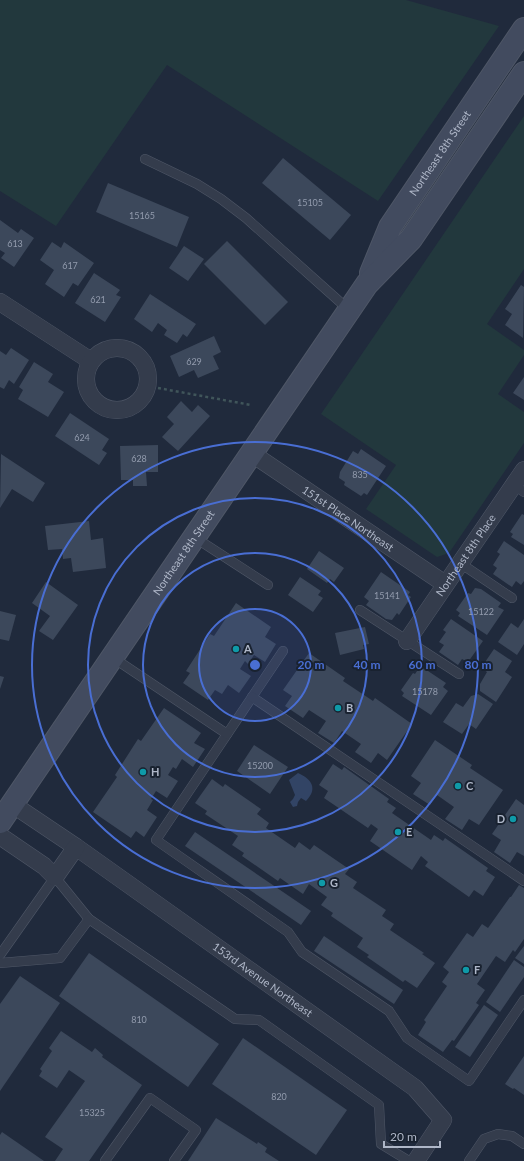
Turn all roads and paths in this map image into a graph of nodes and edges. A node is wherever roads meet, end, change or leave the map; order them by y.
1 (524, 29) edge
2 (524, 73) edge
3 (145, 159) dead end
4 (367, 284) junction
5 (0, 302) edge
6 (349, 310) junction
7 (91, 361) dead end
8 (158, 388) dead end
9 (251, 405) dead end
10 (251, 453) junction
11 (524, 470) edge
12 (519, 489) edge
13 (194, 537) junction
14 (460, 563) junction
15 (445, 584) junction
16 (268, 585) dead end
17 (512, 598) dead end
18 (360, 610) dead end
19 (407, 641) junction
20 (283, 651) dead end
21 (112, 657) junction
22 (459, 674) dead end
23 (252, 697) junction
24 (227, 734) junction
25 (12, 804) junction
26 (0, 822) edge
27 (0, 836) edge
28 (76, 847) junction
29 (55, 877) junction
30 (524, 881) edge
31 (89, 919) junction
32 (0, 955) edge
33 (0, 963) edge
34 (524, 1000) edge
35 (524, 1144) edge
36 (105, 1161) edge
37 (174, 1161) edge
38 (409, 1161) edge
39 (416, 1161) edge
40 (469, 1161) edge

1 - 4 main road, Northeast 8th Street
2 - 4 main road, Northeast 8th Street
3 - 6 lane
4 - 6 main road, Northeast 8th Street
5 - 7 street
6 - 10 main road, Northeast 8th Street
8 - 9 path
10 - 13 main road, Northeast 8th Street
10 - 15 street, 151st Place Northeast
11 - 12 street, Northeast 8th Place
12 - 14 street, Northeast 8th Place
13 - 16 lane
13 - 21 main road, Northeast 8th Street
14 - 15 street, Northeast 8th Place
14 - 17 lane
15 - 19 street, Northeast 8th Place
18 - 19 lane
19 - 22 lane
20 - 23 lane
21 - 24 lane
21 - 25 main road, Northeast 8th Street
23 - 24 lane
23 - 30 lane
24 - 34 lane
25 - 26 main road, Northeast 8th Street
25 - 28 street, 153rd Avenue Northeast
27 - 29 street
28 - 29 street
28 - 39 street, 153rd Avenue Northeast
29 - 31 lane
29 - 32 lane
31 - 33 lane
31 - 38 lane
35 - 40 lane
36 - 37 lane

